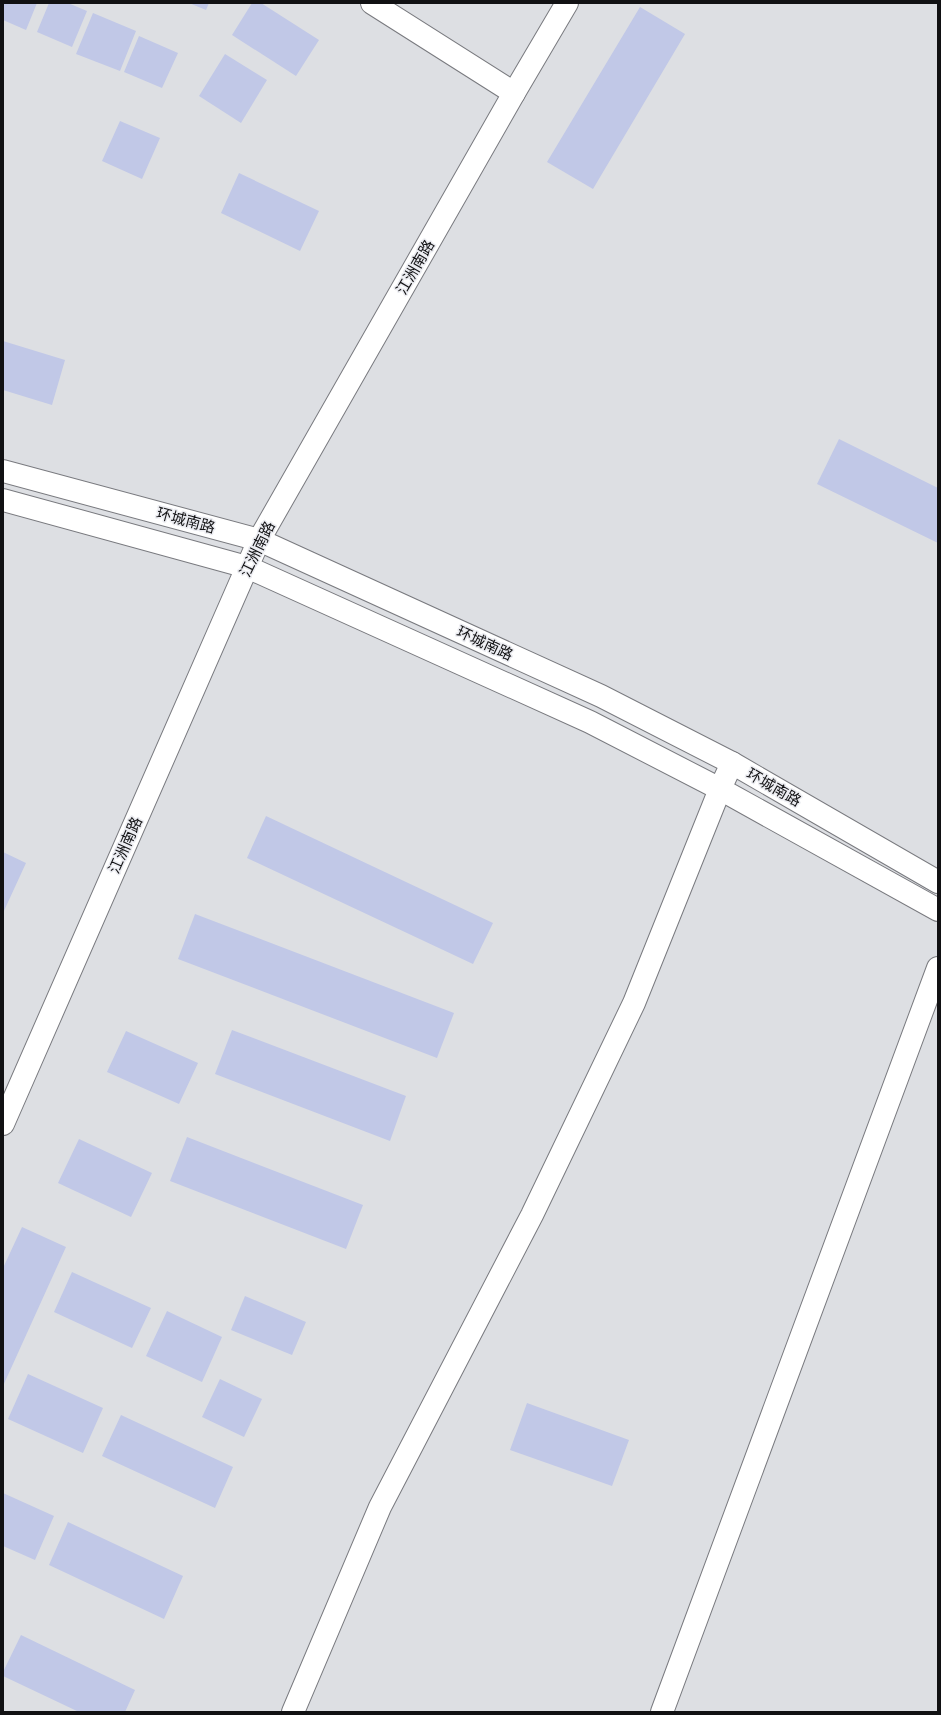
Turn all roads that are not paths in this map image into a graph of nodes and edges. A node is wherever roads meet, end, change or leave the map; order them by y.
1 (372, 3) edge
2 (567, 3) edge
3 (514, 93) junction
4 (3, 471) edge
5 (3, 500) edge
6 (260, 540) junction
7 (248, 567) junction
8 (732, 763) junction
9 (720, 789) junction
10 (938, 882) edge
11 (938, 910) edge
12 (938, 968) edge
13 (3, 1124) edge
14 (293, 1712) edge
15 (662, 1712) edge

1 - 3 main road
2 - 3 main road, 江洲南路
3 - 6 main road, 江洲南路
4 - 6 main road, 环城南路
5 - 7 main road, 环城南路
6 - 7 main road, 江洲南路
6 - 8 main road, 环城南路
7 - 9 main road, 环城南路
7 - 13 main road, 江洲南路
8 - 9 main road
8 - 10 main road, 环城南路
9 - 11 main road, 环城南路
9 - 14 main road
12 - 15 main road

